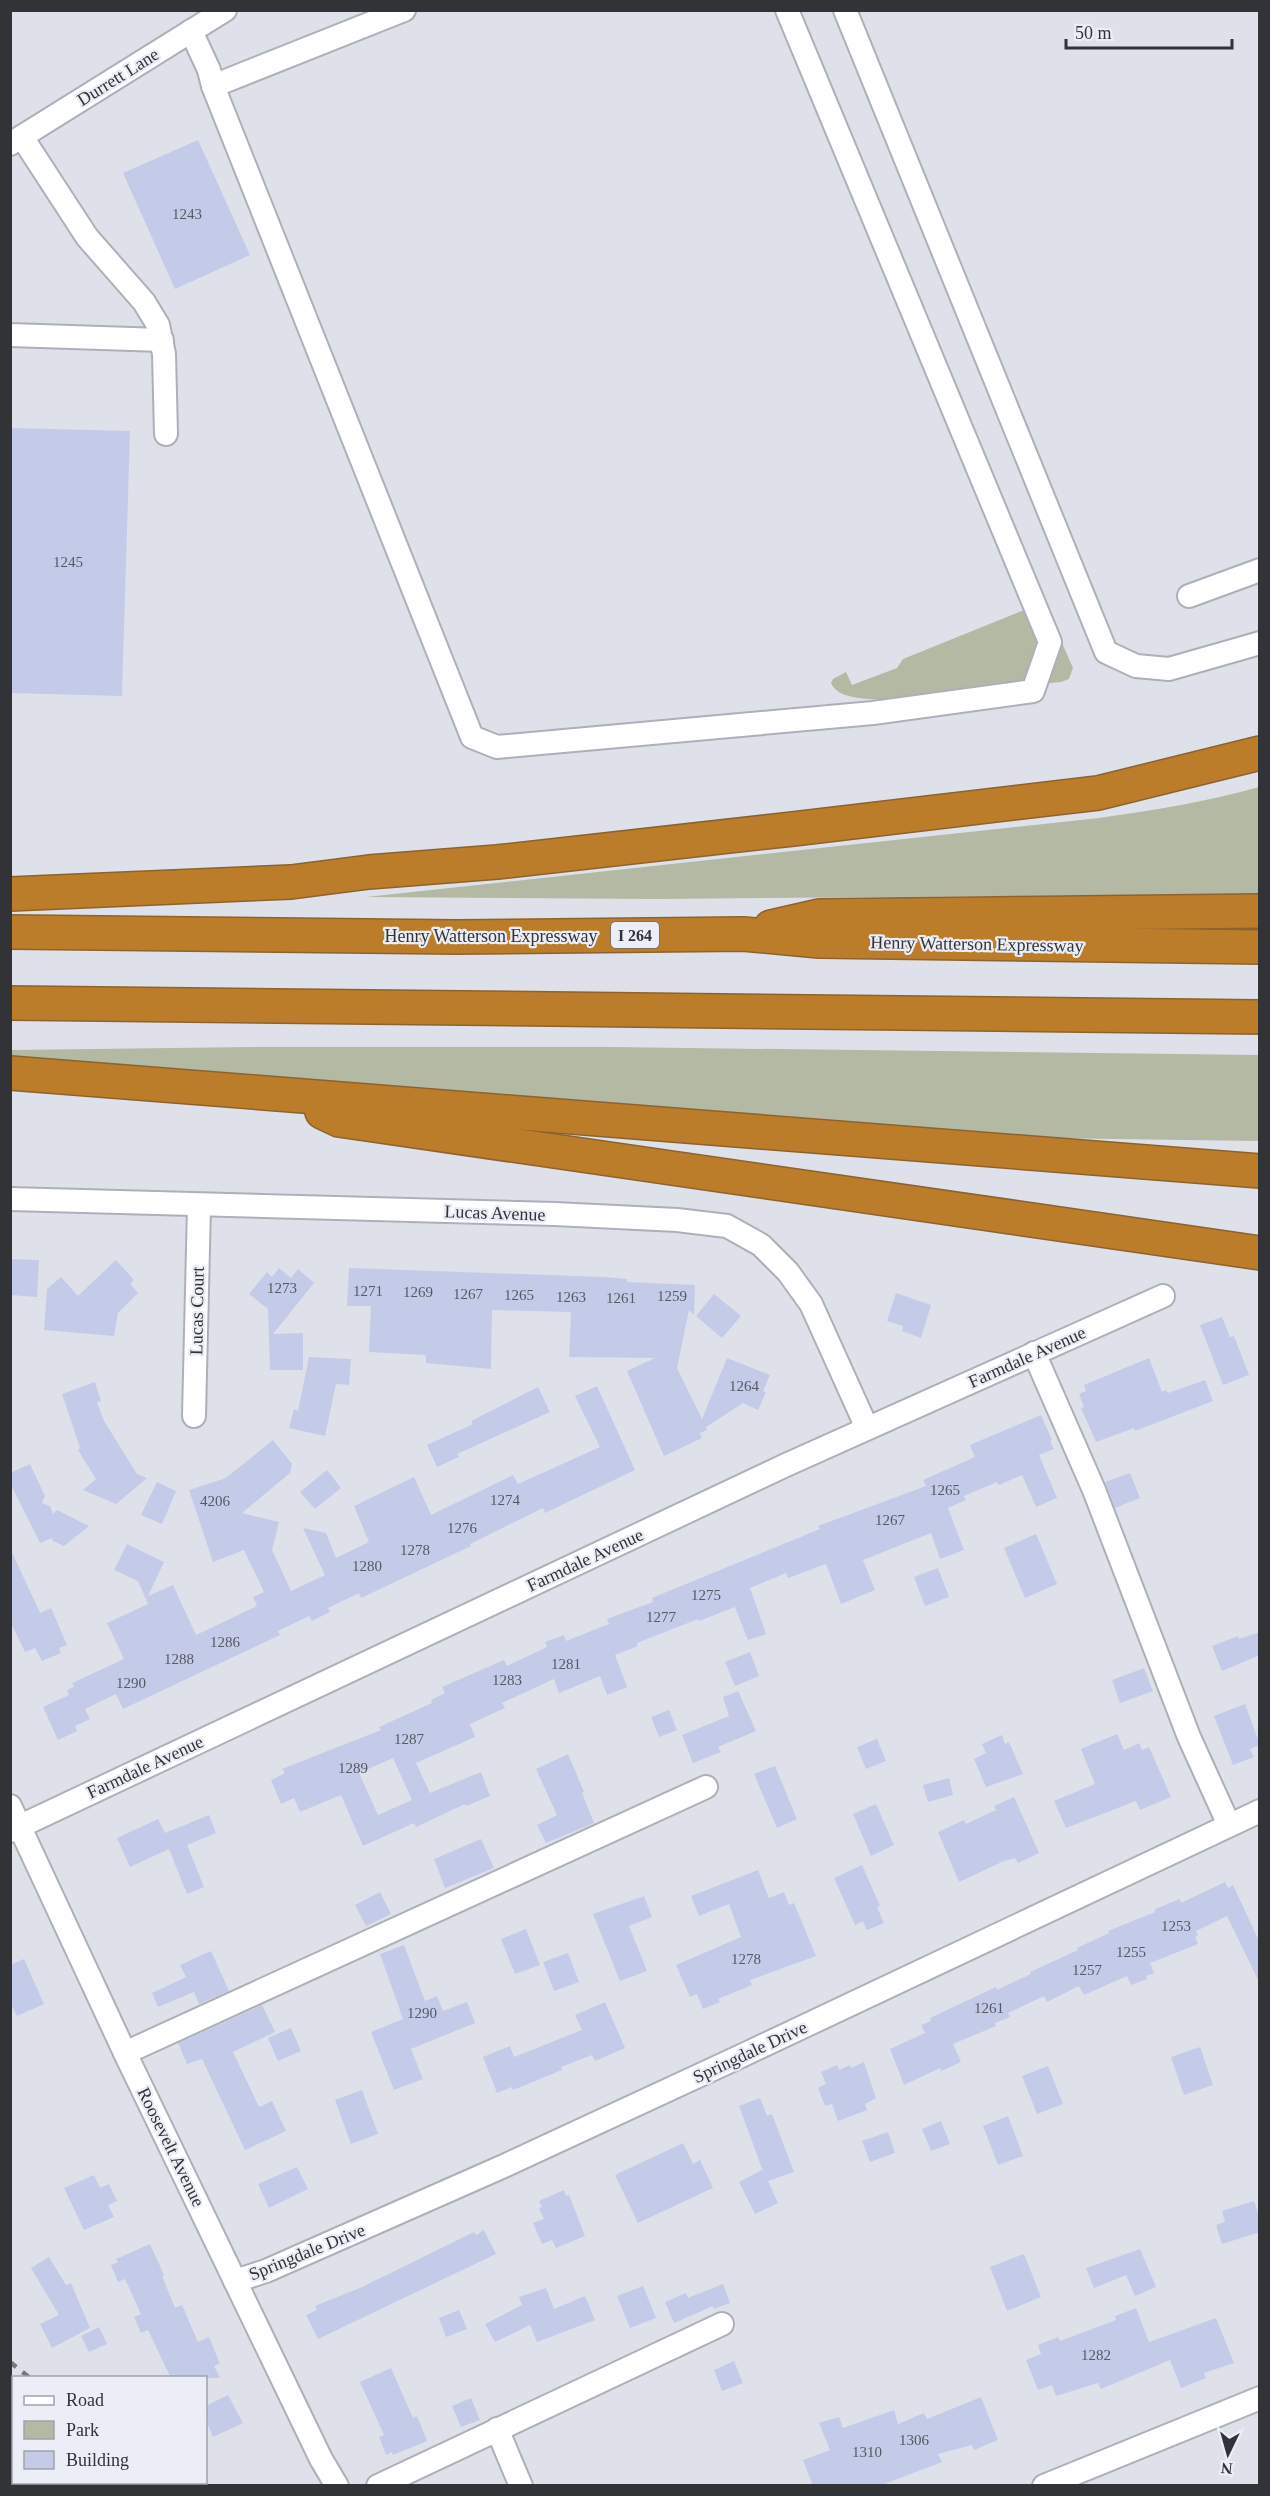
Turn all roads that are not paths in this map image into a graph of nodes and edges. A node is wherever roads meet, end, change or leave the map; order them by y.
1 (225, 10) edge
2 (404, 10) edge
3 (787, 10) edge
4 (845, 10) edge
5 (191, 31) junction
6 (213, 86) junction
7 (16, 140) edge
8 (10, 335) edge
9 (162, 340) junction
10 (166, 434) dead end
11 (1260, 570) edge
12 (1189, 596) dead end
13 (1260, 643) edge
14 (1260, 753) edge
15 (1260, 775) edge
16 (1098, 793) junction
17 (10, 894) edge
18 (1260, 911) edge
19 (10, 932) edge
20 (743, 934) junction
21 (1260, 947) edge
22 (10, 1003) edge
23 (1260, 1017) edge
24 (10, 1073) edge
25 (280, 1094) junction
26 (1258, 1171) edge
27 (10, 1199) edge
28 (199, 1206) junction
29 (1260, 1253) edge
30 (1163, 1296) dead end
31 (1034, 1353) junction
32 (194, 1416) dead end
33 (867, 1428) junction
34 (705, 1787) dead end
35 (1260, 1811) edge
36 (13, 1821) edge
37 (1229, 1825) junction
38 (125, 2053) junction
39 (235, 2281) junction
40 (722, 2324) dead end
41 (1260, 2398) edge
42 (497, 2429) junction
43 (1047, 2485) edge
44 (337, 2486) edge
45 (378, 2486) edge
46 (521, 2486) edge

1 - 5 street, Durrett Lane
2 - 6 street
3 - 6 street
4 - 13 street
5 - 6 street
5 - 7 street, Durrett Lane
7 - 9 street
8 - 9 street
9 - 10 street
11 - 12 street
14 - 16 highway
15 - 16 highway
16 - 17 highway
18 - 20 highway
19 - 20 highway, Henry Watterson Expressway / I 264
20 - 21 highway, Henry Watterson Expressway / I 264
22 - 23 highway
24 - 25 highway
25 - 26 highway
25 - 29 highway
27 - 28 street, Lucas Avenue
28 - 32 street, Lucas Court
28 - 33 street, Lucas Avenue
30 - 31 street, Farmdale Avenue
31 - 33 street, Farmdale Avenue
31 - 37 street
33 - 36 street, Farmdale Avenue
34 - 38 street
35 - 37 street, Springdale Drive
36 - 38 street, Roosevelt Avenue
37 - 39 street, Springdale Drive
38 - 39 street, Roosevelt Avenue
39 - 44 street, Roosevelt Avenue
40 - 42 street
41 - 43 street
42 - 45 street
42 - 46 street

